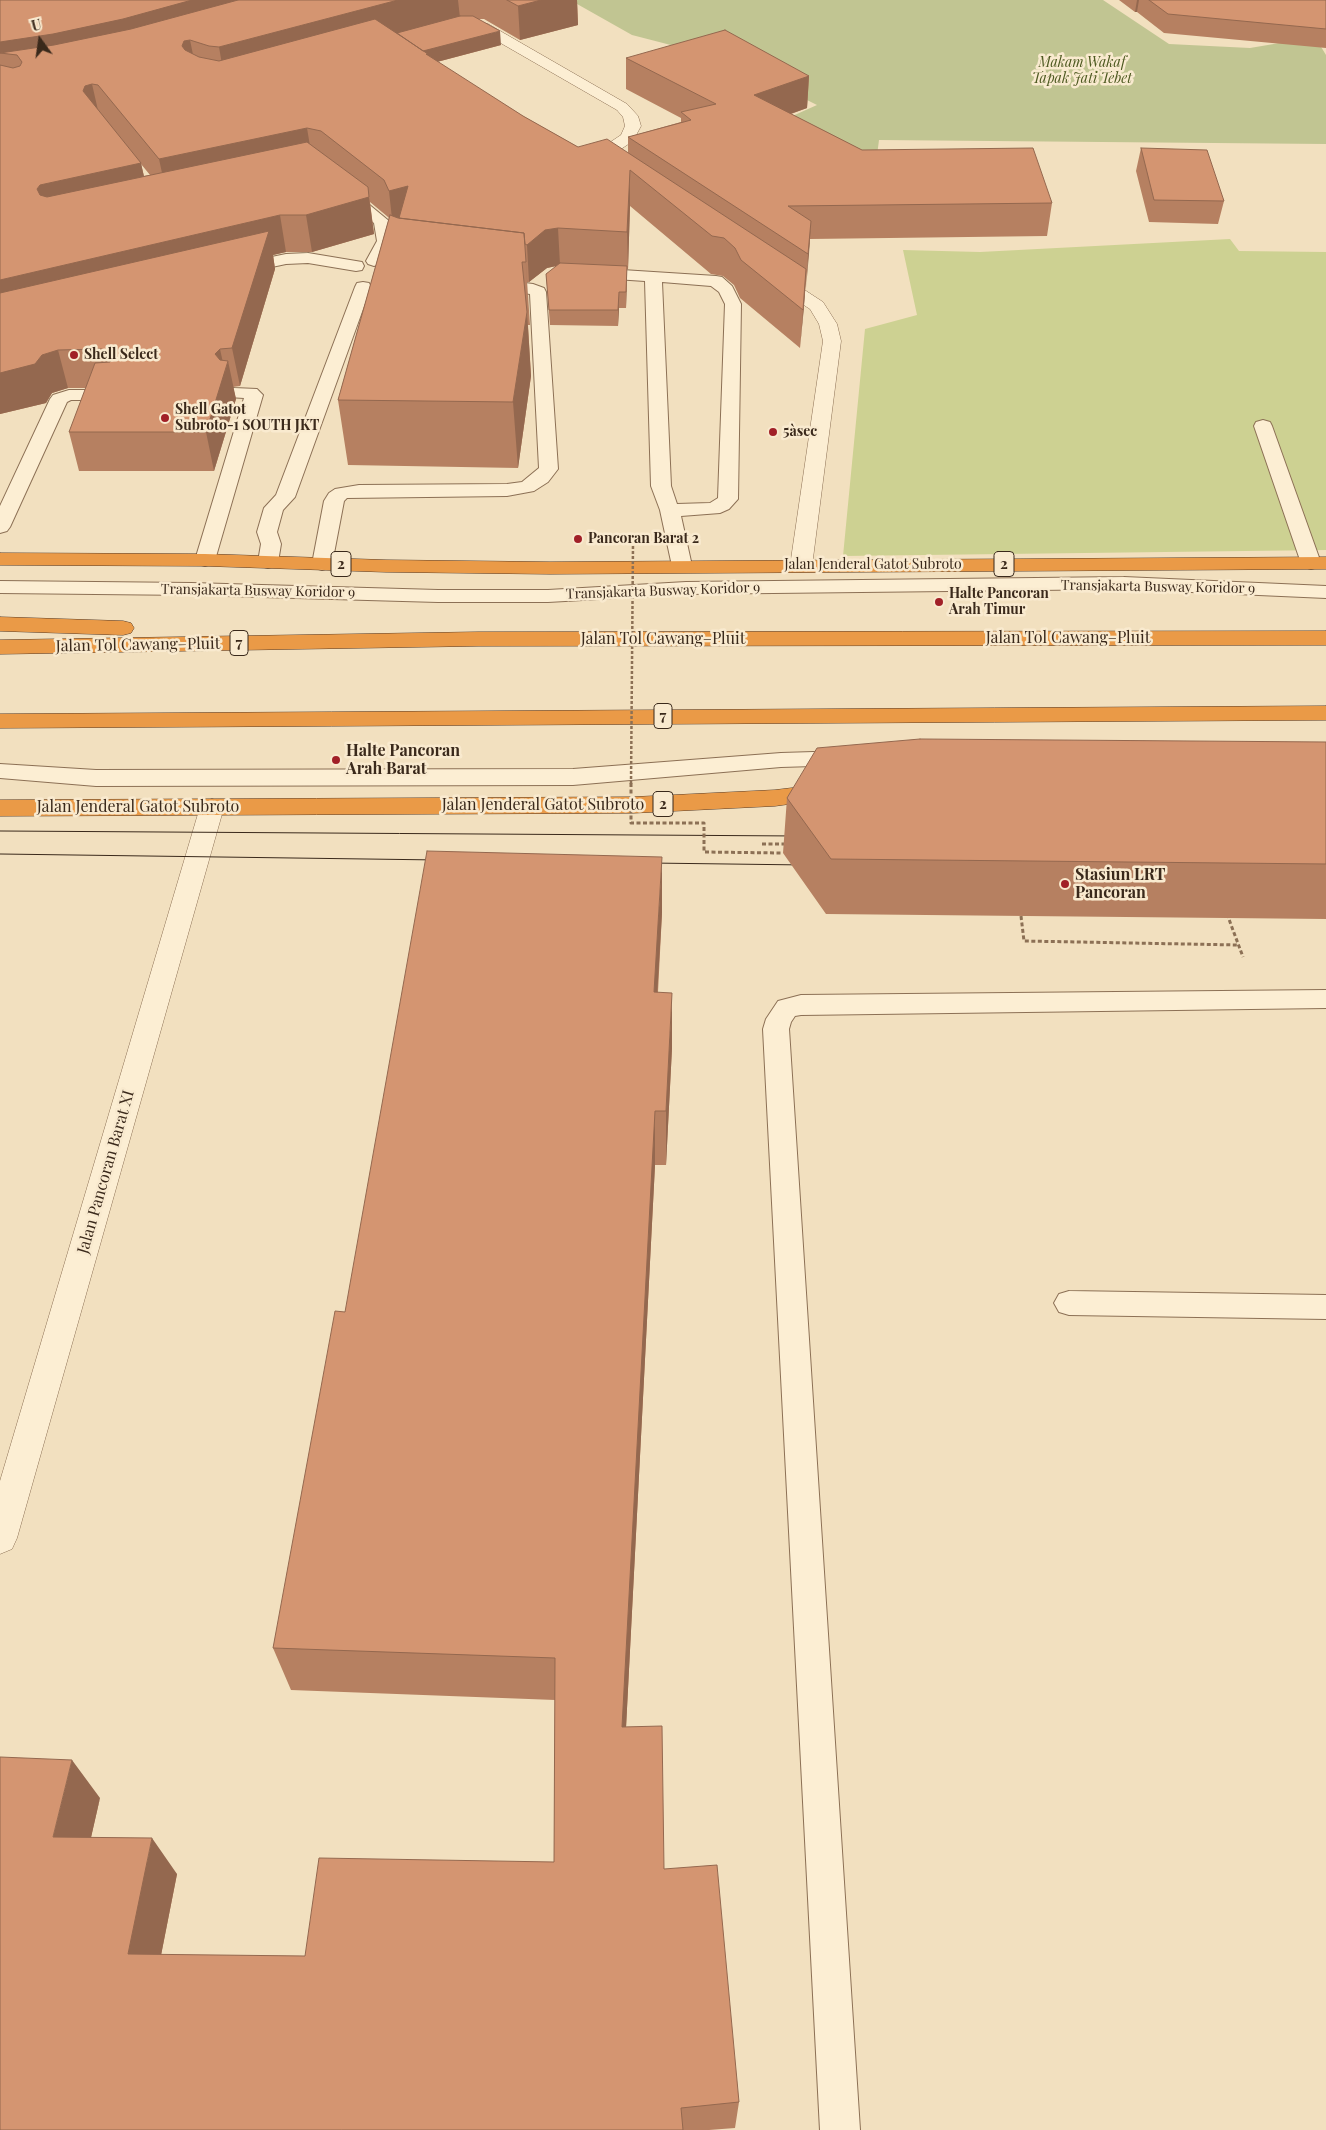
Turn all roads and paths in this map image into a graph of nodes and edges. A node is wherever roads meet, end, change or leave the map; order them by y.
1 (450, 26) edge
2 (613, 169) edge
3 (328, 178) edge
4 (374, 261) junction
5 (391, 262) edge
6 (356, 266) junction
7 (760, 268) edge
8 (570, 272) edge
9 (222, 273) edge
10 (653, 276) junction
11 (474, 282) edge
12 (363, 287) junction
13 (382, 288) edge
14 (234, 393) dead end
15 (112, 395) edge
16 (1263, 426) dead end
17 (670, 510) junction
18 (0, 527) edge
19 (633, 544) dead end
20 (270, 553) junction
21 (0, 559) edge
22 (205, 560) junction
23 (1319, 563) edge
24 (322, 564) junction
25 (682, 566) junction
26 (802, 566) junction
27 (0, 587) edge
28 (1326, 592) edge
29 (0, 624) edge
30 (1326, 638) edge
31 (478, 640) junction
32 (0, 647) edge
33 (1326, 713) edge
34 (0, 721) edge
35 (863, 758) edge
36 (0, 771) edge
37 (96, 778) junction
38 (0, 787) edge
39 (849, 790) edge
40 (212, 807) junction
41 (0, 808) edge
42 (758, 844) dead end
43 (788, 844) edge
44 (783, 853) dead end
45 (1225, 908) edge
46 (1021, 916) dead end
47 (1326, 999) edge
48 (1070, 1304) dead end
49 (1326, 1307) edge
50 (0, 1538) edge
51 (840, 2130) edge

1 - 2 street
3 - 4 lane
4 - 5 lane
4 - 6 lane
6 - 9 lane
6 - 12 lane
7 - 26 street
8 - 10 lane
10 - 17 lane
10 - 17 lane
11 - 24 lane
12 - 13 lane
12 - 20 lane
14 - 22 lane
15 - 18 lane
16 - 23 lane
17 - 25 lane
19 - 44 path, bridge
20 - 22 highway, Jalan Jenderal Gatot Subroto / 2
20 - 24 highway, Jalan Jenderal Gatot Subroto / 2
21 - 22 highway, Jalan Jenderal Gatot Subroto / 2
23 - 26 highway, Jalan Jenderal Gatot Subroto / 2
24 - 25 highway, Jalan Jenderal Gatot Subroto / 2
25 - 26 highway, Jalan Jenderal Gatot Subroto / 2
27 - 28 lane, Transjakarta Busway Koridor 9
29 - 31 highway
30 - 31 highway, Jalan Tol Cawang–Pluit / 7
31 - 32 highway, Jalan Tol Cawang–Pluit / 7
33 - 34 highway, 7
35 - 37 lane
36 - 37 lane
37 - 38 lane
39 - 40 highway, Jalan Jenderal Gatot Subroto / 2
40 - 41 highway, Jalan Jenderal Gatot Subroto / 2
40 - 50 street, Jalan Pancoran Barat XI
42 - 43 path
45 - 46 path
47 - 51 lane
48 - 49 lane

